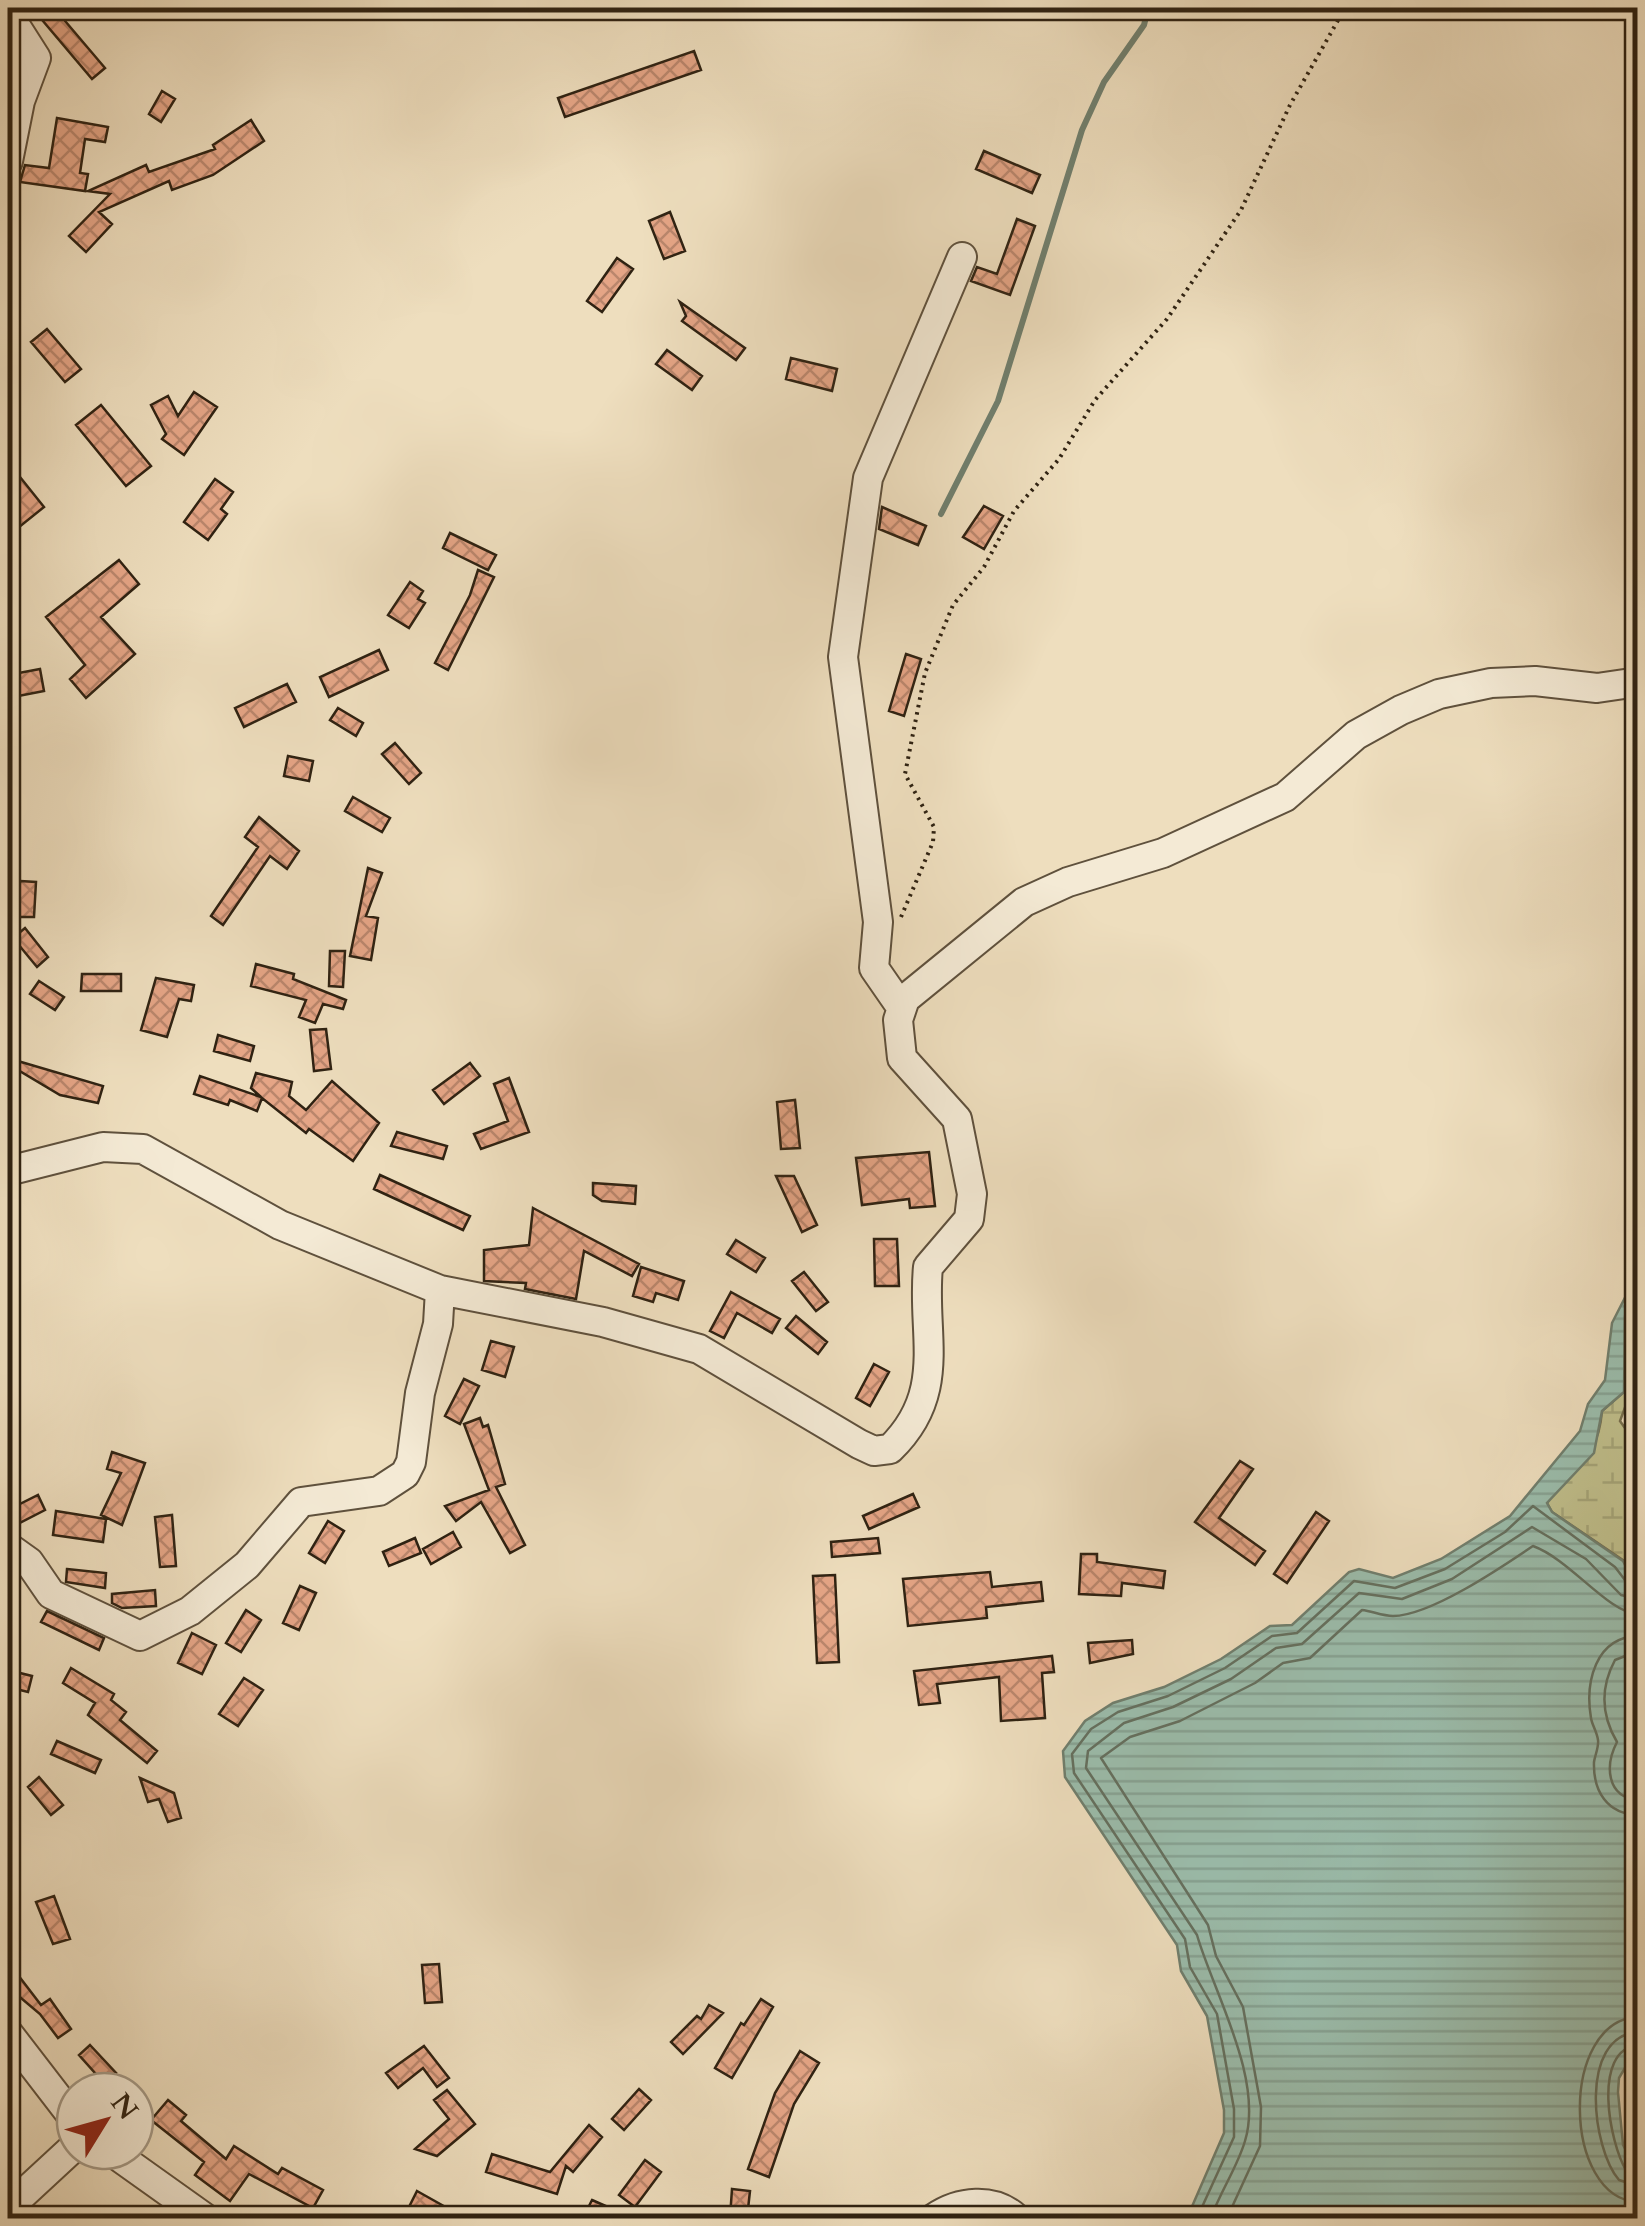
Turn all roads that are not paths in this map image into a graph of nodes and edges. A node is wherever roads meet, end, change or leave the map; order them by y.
1 (8, 14) edge
2 (8, 162) edge
3 (962, 256) dead end
4 (1638, 682) edge
5 (901, 1007) junction
6 (8, 1171) edge
7 (440, 1290) junction
8 (8, 1547) edge
9 (8, 2033) edge
10 (55, 2094) edge
11 (55, 2165) edge
12 (140, 2171) edge
13 (8, 2208) edge
14 (205, 2218) edge
15 (934, 2218) edge
16 (1016, 2218) edge

1 - 2 street
3 - 5 street
4 - 5 street
5 - 7 street
6 - 7 street
7 - 8 street
9 - 10 street
11 - 13 street
12 - 14 street
15 - 16 street

